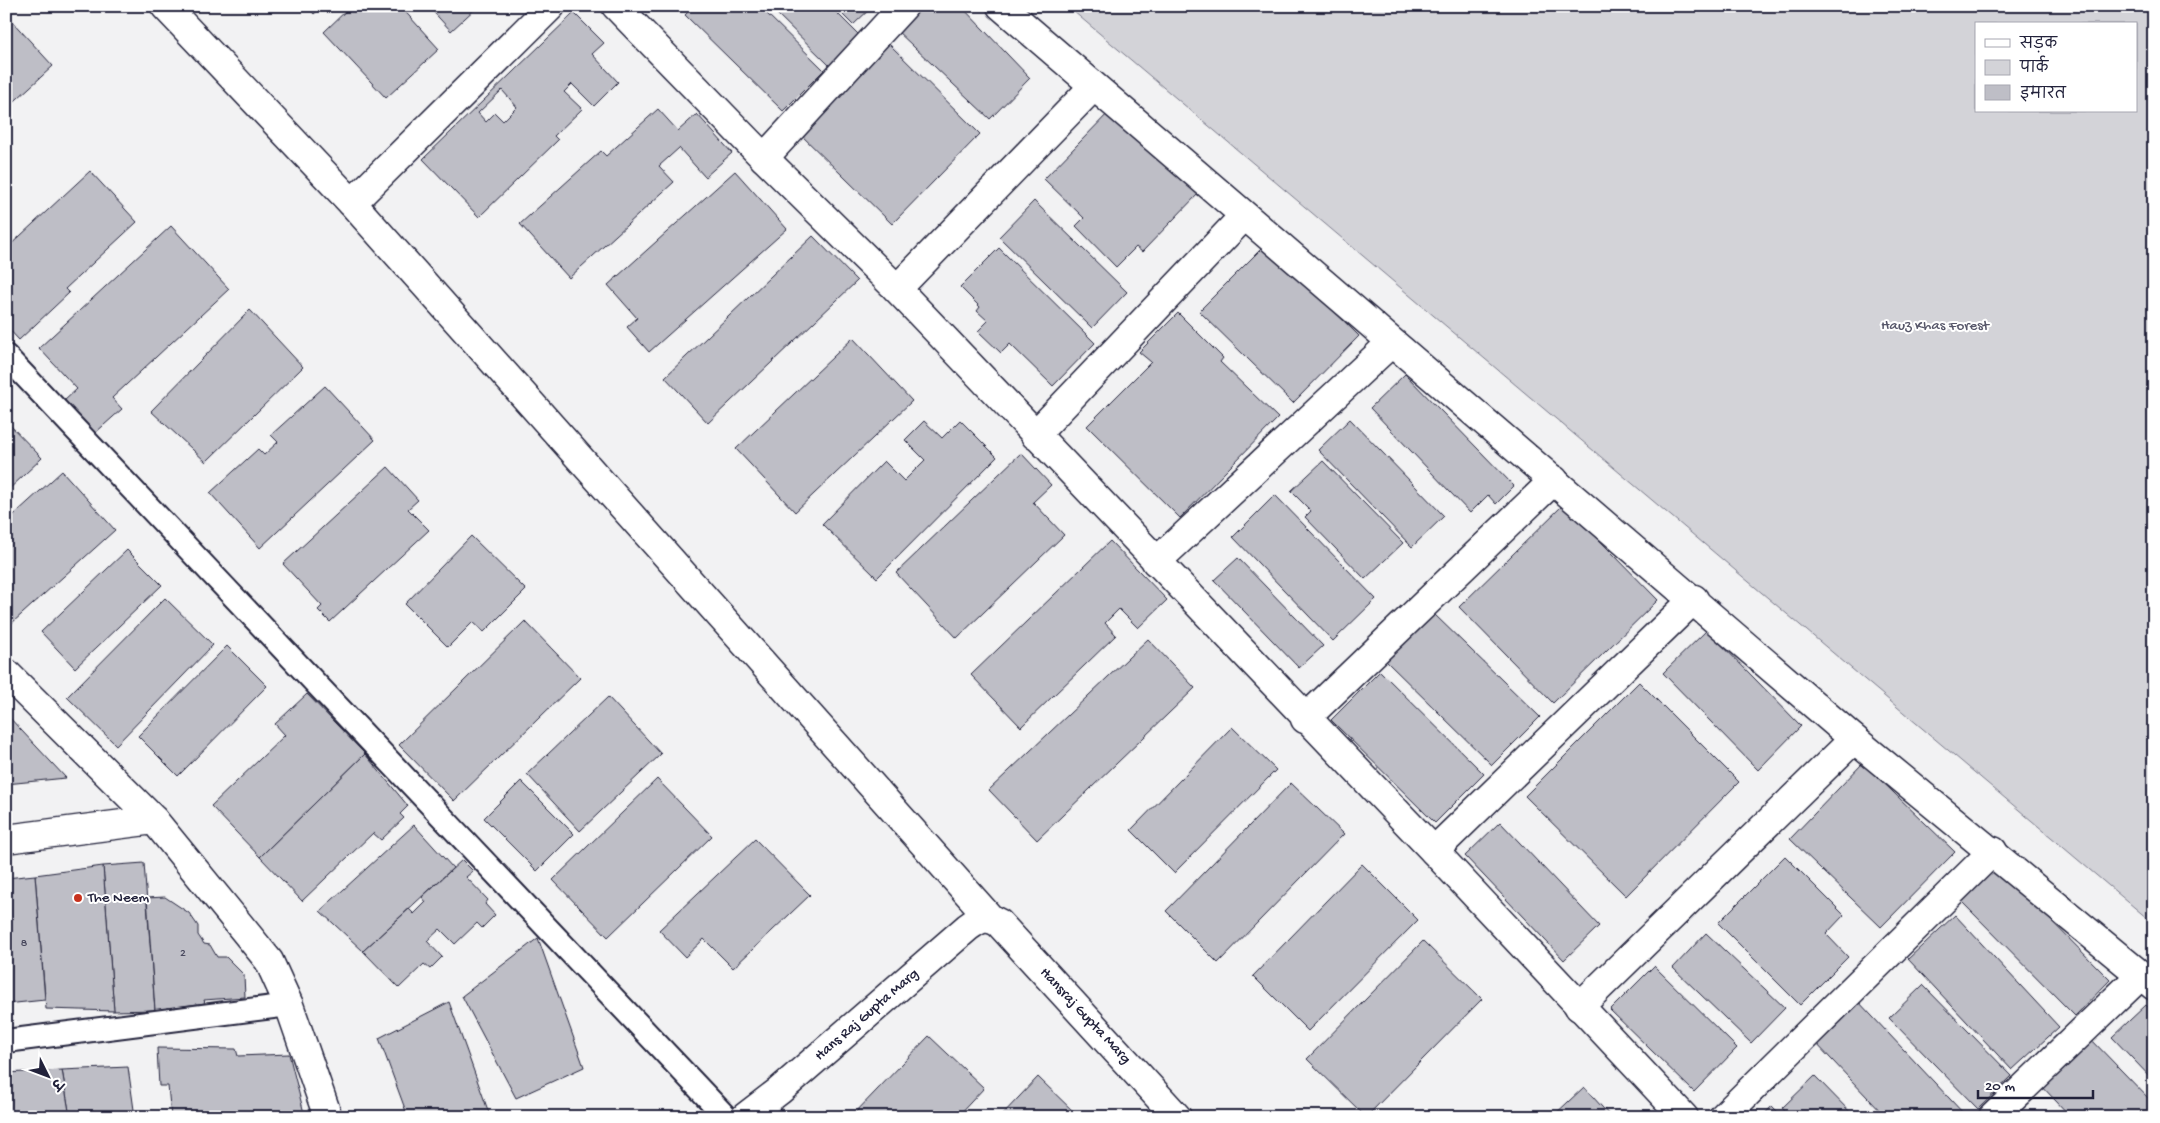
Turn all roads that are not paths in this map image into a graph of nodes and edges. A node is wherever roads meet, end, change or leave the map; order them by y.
1 (165, 6) edge
2 (551, 6) edge
3 (616, 6) edge
4 (904, 6) edge
5 (1001, 6) edge
6 (1093, 87) junction
7 (764, 158) junction
8 (352, 203) junction
9 (1244, 216) junction
10 (897, 289) junction
11 (1391, 342) junction
12 (6, 356) edge
13 (1035, 435) junction
14 (1554, 480) junction
15 (1156, 562) junction
16 (1694, 599) junction
17 (6, 673) edge
18 (1305, 718) junction
19 (1854, 739) junction
20 (154, 820) junction
21 (6, 839) edge
22 (1434, 851) junction
23 (1993, 852) junction
24 (990, 918) junction
25 (2147, 981) edge
26 (289, 1006) junction
27 (1580, 1007) junction
28 (6, 1041) edge
29 (328, 1117) edge
30 (726, 1117) edge
31 (745, 1117) edge
32 (1177, 1117) edge
33 (1684, 1117) edge
34 (1723, 1117) edge
35 (1993, 1117) edge

1 - 8 street, Hansraj Gupta Marg
2 - 8 street
3 - 7 street
4 - 7 street
5 - 6 street
6 - 9 street
6 - 10 street
7 - 10 street
8 - 24 street, Hansraj Gupta Marg
9 - 11 street
9 - 13 street
10 - 13 street
11 - 14 street
11 - 15 street
12 - 30 lane
13 - 15 street
14 - 16 street
14 - 18 street
15 - 18 street
16 - 19 street
16 - 22 street
17 - 20 street
18 - 22 street
19 - 23 street
19 - 27 street
20 - 21 street
20 - 26 street
22 - 27 street
23 - 25 street
23 - 34 street
24 - 31 street, Hans Raj Gupta Marg
24 - 32 street, Hansraj Gupta Marg
25 - 35 street
26 - 28 lane
26 - 29 street
27 - 33 street

